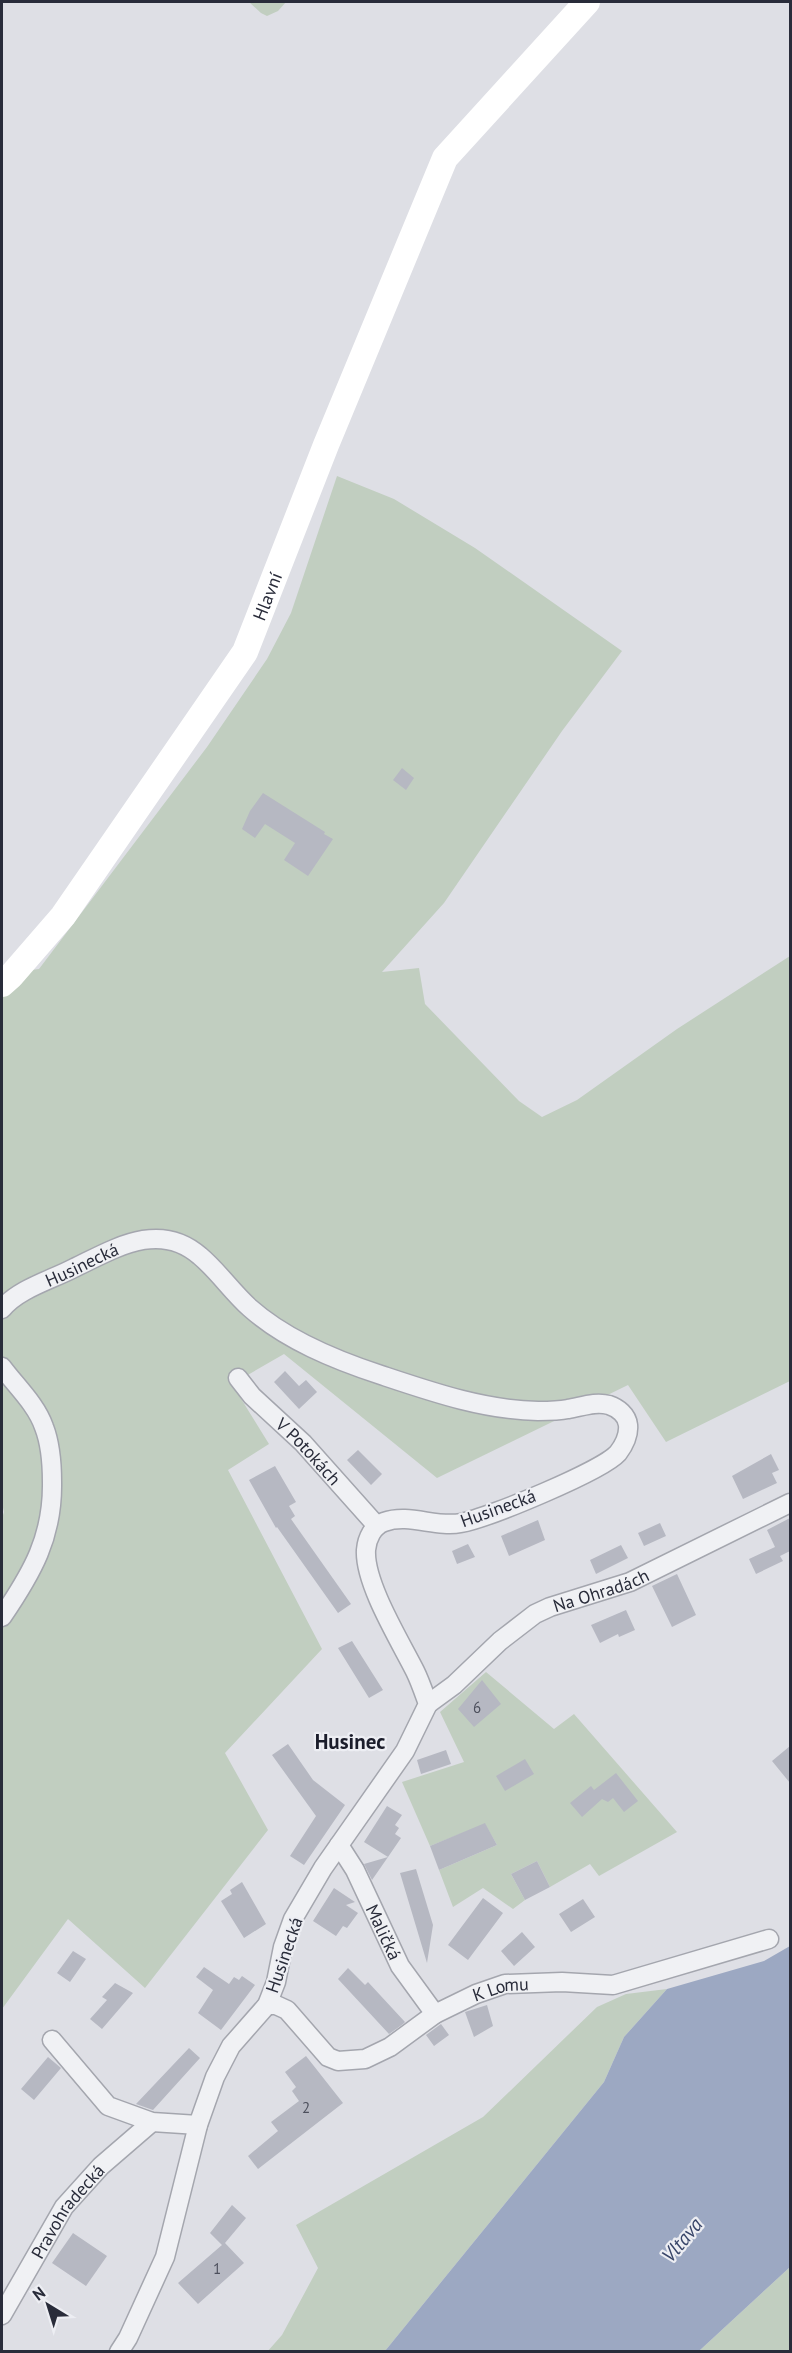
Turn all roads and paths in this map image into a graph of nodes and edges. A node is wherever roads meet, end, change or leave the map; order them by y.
1 (587, 2) edge
2 (2, 984) edge
3 (2, 1309) edge
4 (2, 1367) edge
5 (238, 1378) dead end
6 (790, 1503) edge
7 (377, 1526) junction
8 (2, 1617) edge
9 (428, 1704) junction
10 (339, 1845) junction
11 (769, 1939) dead end
12 (267, 2005) junction
13 (435, 2014) junction
14 (52, 2040) dead end
15 (152, 2122) junction
16 (198, 2125) junction
17 (2, 2315) edge
18 (119, 2352) edge

1 - 2 street, Hlavní
3 - 7 street, Husinecká
4 - 8 street
5 - 7 street, V Potokách
6 - 9 street, Na Ohradách
7 - 9 street
9 - 10 street, Husinecká
10 - 12 street, Husinecká
10 - 13 street, Maličká
11 - 13 street, K Lomu
12 - 13 street, K Lomu
12 - 16 street, Husinecká
14 - 15 street
15 - 16 street
15 - 17 street, Pravohradecká
16 - 18 street, Husinecká

